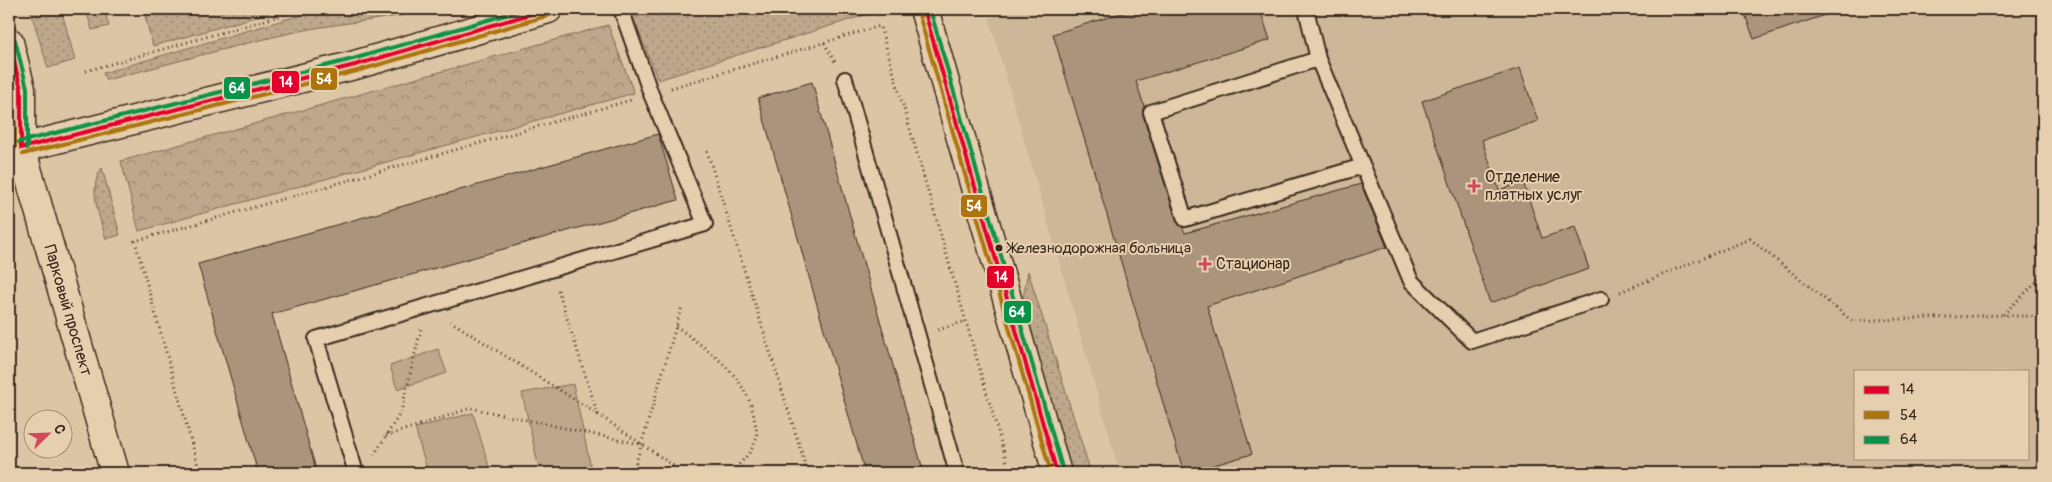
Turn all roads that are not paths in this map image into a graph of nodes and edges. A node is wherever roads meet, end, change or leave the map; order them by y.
1 (548, 9) edge
2 (621, 9) edge
3 (924, 9) edge
4 (1306, 9) edge
5 (9, 42) edge
6 (1318, 59) junction
7 (845, 79) dead end
8 (13, 144) edge
9 (1363, 166) junction
10 (1601, 300) road end
11 (115, 473) edge
12 (356, 473) edge
13 (957, 473) edge
14 (1057, 473) edge

1 - 8 main road
2 - 12 lane
3 - 14 main road
4 - 6 lane
5 - 8 main road, Парковый проспект
6 - 9 lane
6 - 9 lane
7 - 13 lane
8 - 11 main road, Парковый проспект
9 - 10 lane

